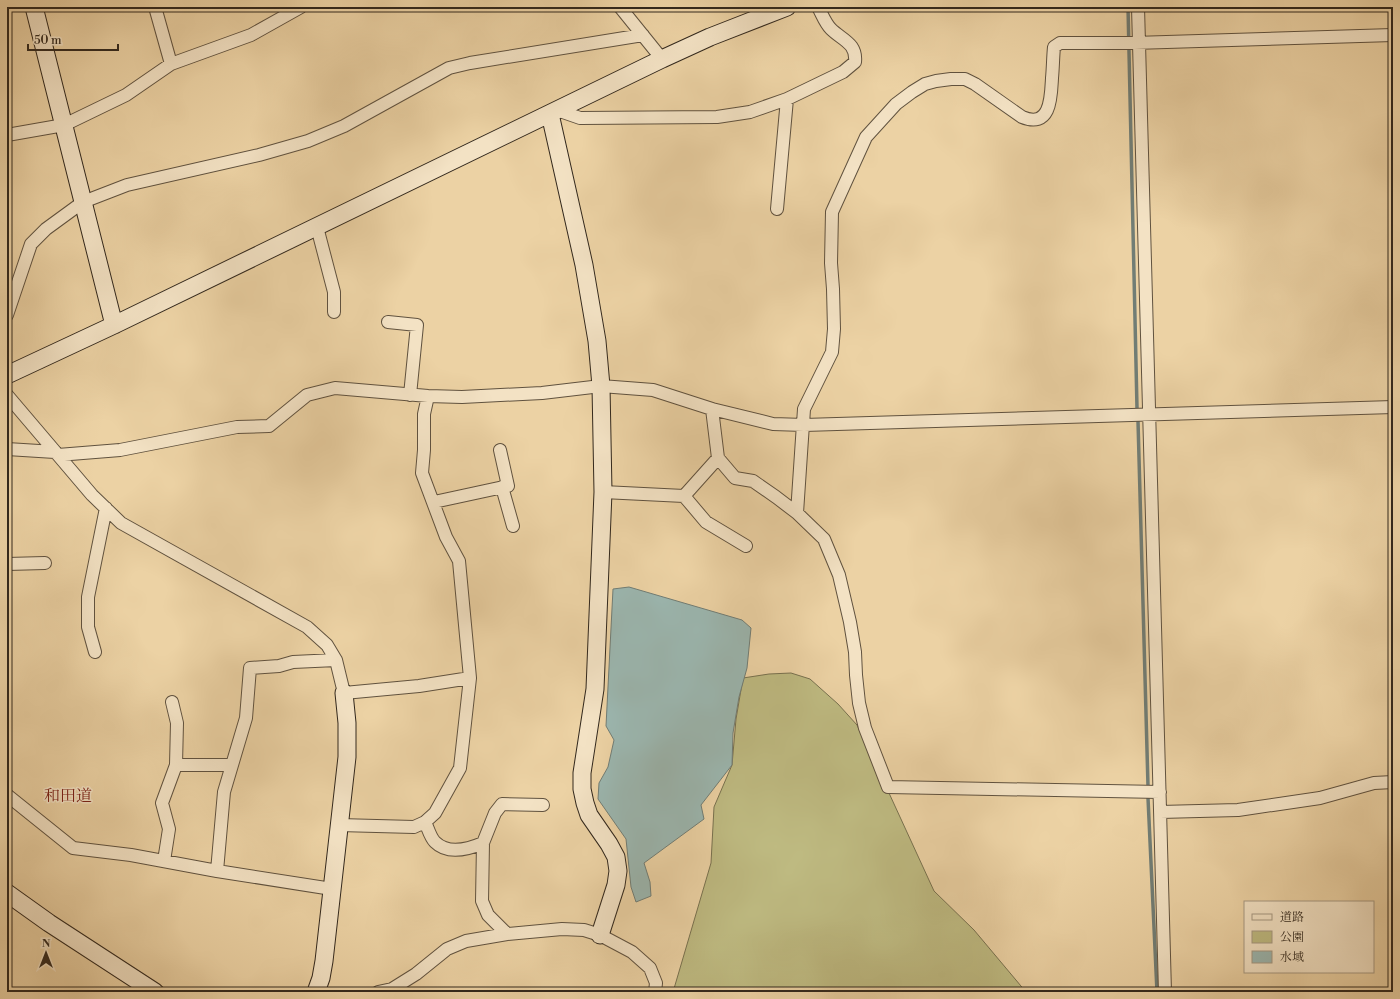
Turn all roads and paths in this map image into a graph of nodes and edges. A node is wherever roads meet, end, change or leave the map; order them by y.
1 (34, 7) edge
2 (155, 7) edge
3 (301, 7) edge
4 (620, 7) edge
5 (787, 7) edge
6 (818, 7) edge
7 (1138, 7) edge
8 (644, 35) junction
9 (1393, 35) edge
10 (1136, 43) junction
11 (662, 59) junction
12 (171, 64) junction
13 (788, 99) junction
14 (553, 112) junction
15 (64, 125) junction
16 (7, 135) edge
17 (83, 202) junction
18 (777, 209) dead end
19 (317, 226) junction
20 (334, 312) dead end
21 (7, 315) edge
22 (388, 322) dead end
23 (114, 325) junction
24 (7, 375) edge
25 (601, 386) junction
26 (7, 395) edge
27 (410, 395) junction
28 (428, 396) junction
29 (1393, 407) edge
30 (712, 409) junction
31 (1150, 414) junction
32 (804, 425) junction
33 (7, 448) edge
34 (500, 450) dead end
35 (56, 454) junction
36 (718, 458) junction
37 (502, 487) junction
38 (603, 492) junction
39 (684, 496) junction
40 (434, 502) junction
41 (106, 508) junction
42 (798, 513) junction
43 (513, 526) dead end
44 (746, 546) dead end
45 (45, 563) dead end
46 (7, 564) edge
47 (95, 652) dead end
48 (336, 660) junction
49 (470, 678) junction
50 (344, 694) junction
51 (172, 702) dead end
52 (176, 765) junction
53 (232, 765) junction
54 (1393, 782) edge
55 (1160, 792) junction
56 (7, 795) edge
57 (543, 805) dead end
58 (1160, 812) junction
59 (426, 822) junction
60 (339, 825) junction
61 (483, 844) junction
62 (164, 861) junction
63 (218, 871) junction
64 (332, 889) junction
65 (7, 893) edge
66 (507, 934) junction
67 (600, 936) junction
68 (155, 992) edge
69 (316, 992) edge
70 (378, 992) edge
71 (655, 992) edge
72 (1165, 992) edge

1 - 15 street
2 - 12 street
3 - 12 street
4 - 8 street
5 - 11 street
6 - 13 street
7 - 10 street
8 - 11 street
8 - 17 street
9 - 10 street
10 - 31 street
10 - 32 street
11 - 14 street
12 - 15 street
13 - 14 street
13 - 18 street
14 - 19 street
14 - 25 street
15 - 16 street
15 - 17 street
17 - 21 street
17 - 23 street
19 - 20 street
19 - 23 street
22 - 27 street
23 - 24 street
25 - 28 street
25 - 30 street
25 - 38 street
26 - 35 street
27 - 28 street
27 - 35 street
28 - 40 street
29 - 31 street
30 - 32 street
30 - 36 street
31 - 32 street
31 - 55 street
32 - 42 street
33 - 35 street
34 - 37 street
35 - 41 street
36 - 39 street
36 - 42 street
37 - 40 street
37 - 43 street
38 - 39 street
38 - 67 street
39 - 44 street
40 - 49 street
41 - 47 street
41 - 48 street
42 - 55 street
45 - 46 street
48 - 50 street
48 - 53 street
49 - 50 street
49 - 59 street
50 - 60 street
51 - 52 street
52 - 53 street
52 - 62 street
53 - 63 street
54 - 58 street
55 - 58 street
56 - 62 street
57 - 61 street
58 - 72 street
59 - 60 street
59 - 61 street
60 - 64 street
61 - 66 street
62 - 63 street
63 - 64 street
64 - 69 street
65 - 68 street
66 - 67 street
66 - 70 street
67 - 71 street

